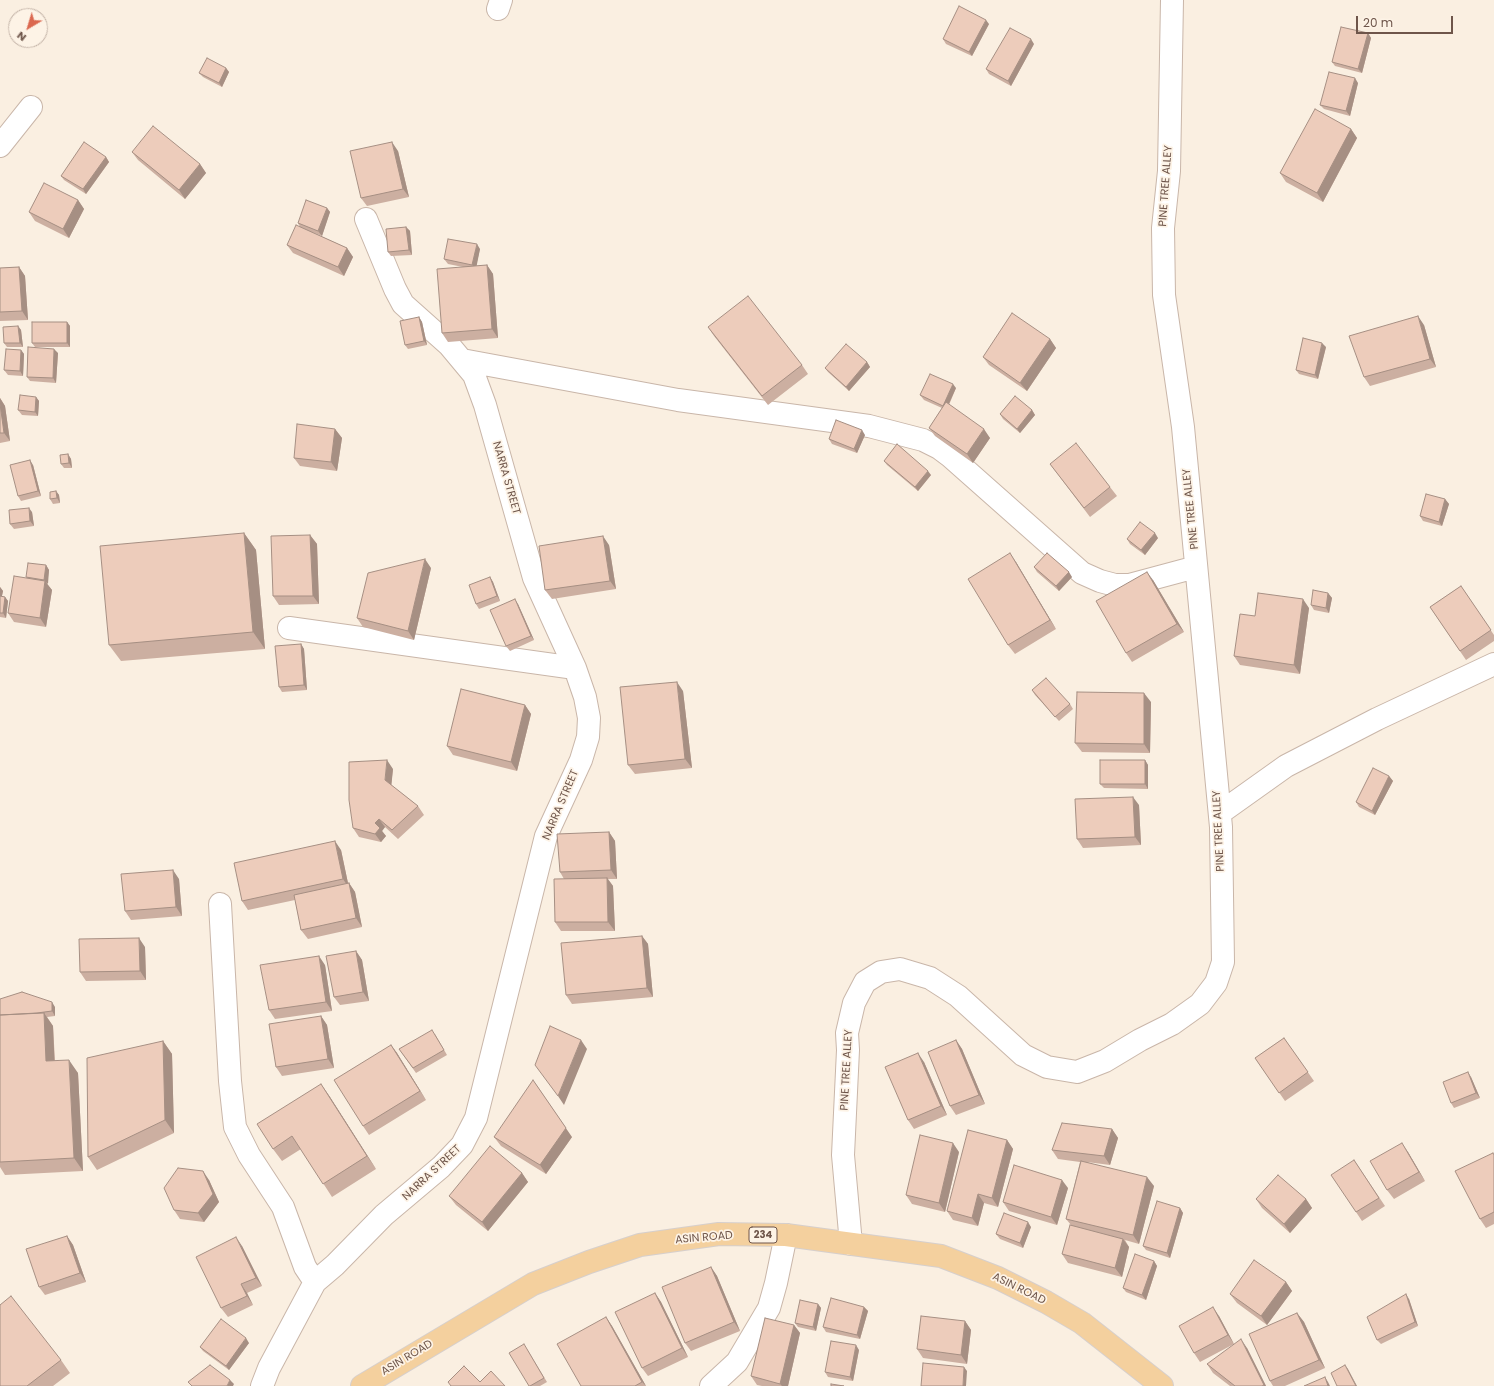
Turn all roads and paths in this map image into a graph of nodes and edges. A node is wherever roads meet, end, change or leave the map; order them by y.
1 (1172, 0) edge
2 (31, 107) dead end
3 (0, 146) edge
4 (366, 219) dead end
5 (462, 360) junction
6 (1196, 567) junction
7 (288, 628) dead end
8 (1494, 664) edge
9 (575, 668) junction
10 (1220, 813) junction
11 (220, 904) dead end
12 (786, 1235) junction
13 (851, 1244) junction
14 (314, 1282) junction
15 (262, 1386) edge
16 (362, 1386) edge
17 (711, 1386) edge
18 (1162, 1386) edge

1 - 6 street, PINE TREE ALLEY
2 - 3 street
4 - 5 street, NARRA STREET
5 - 6 street
5 - 9 street, NARRA STREET
6 - 10 street, PINE TREE ALLEY
7 - 9 street
8 - 10 street
9 - 14 street, NARRA STREET
10 - 13 street, PINE TREE ALLEY
11 - 14 street
12 - 13 main road, ASIN ROAD / 234
12 - 16 main road, ASIN ROAD / 234
12 - 17 street
13 - 18 main road, ASIN ROAD / 234
14 - 15 street, NARRA STREET

